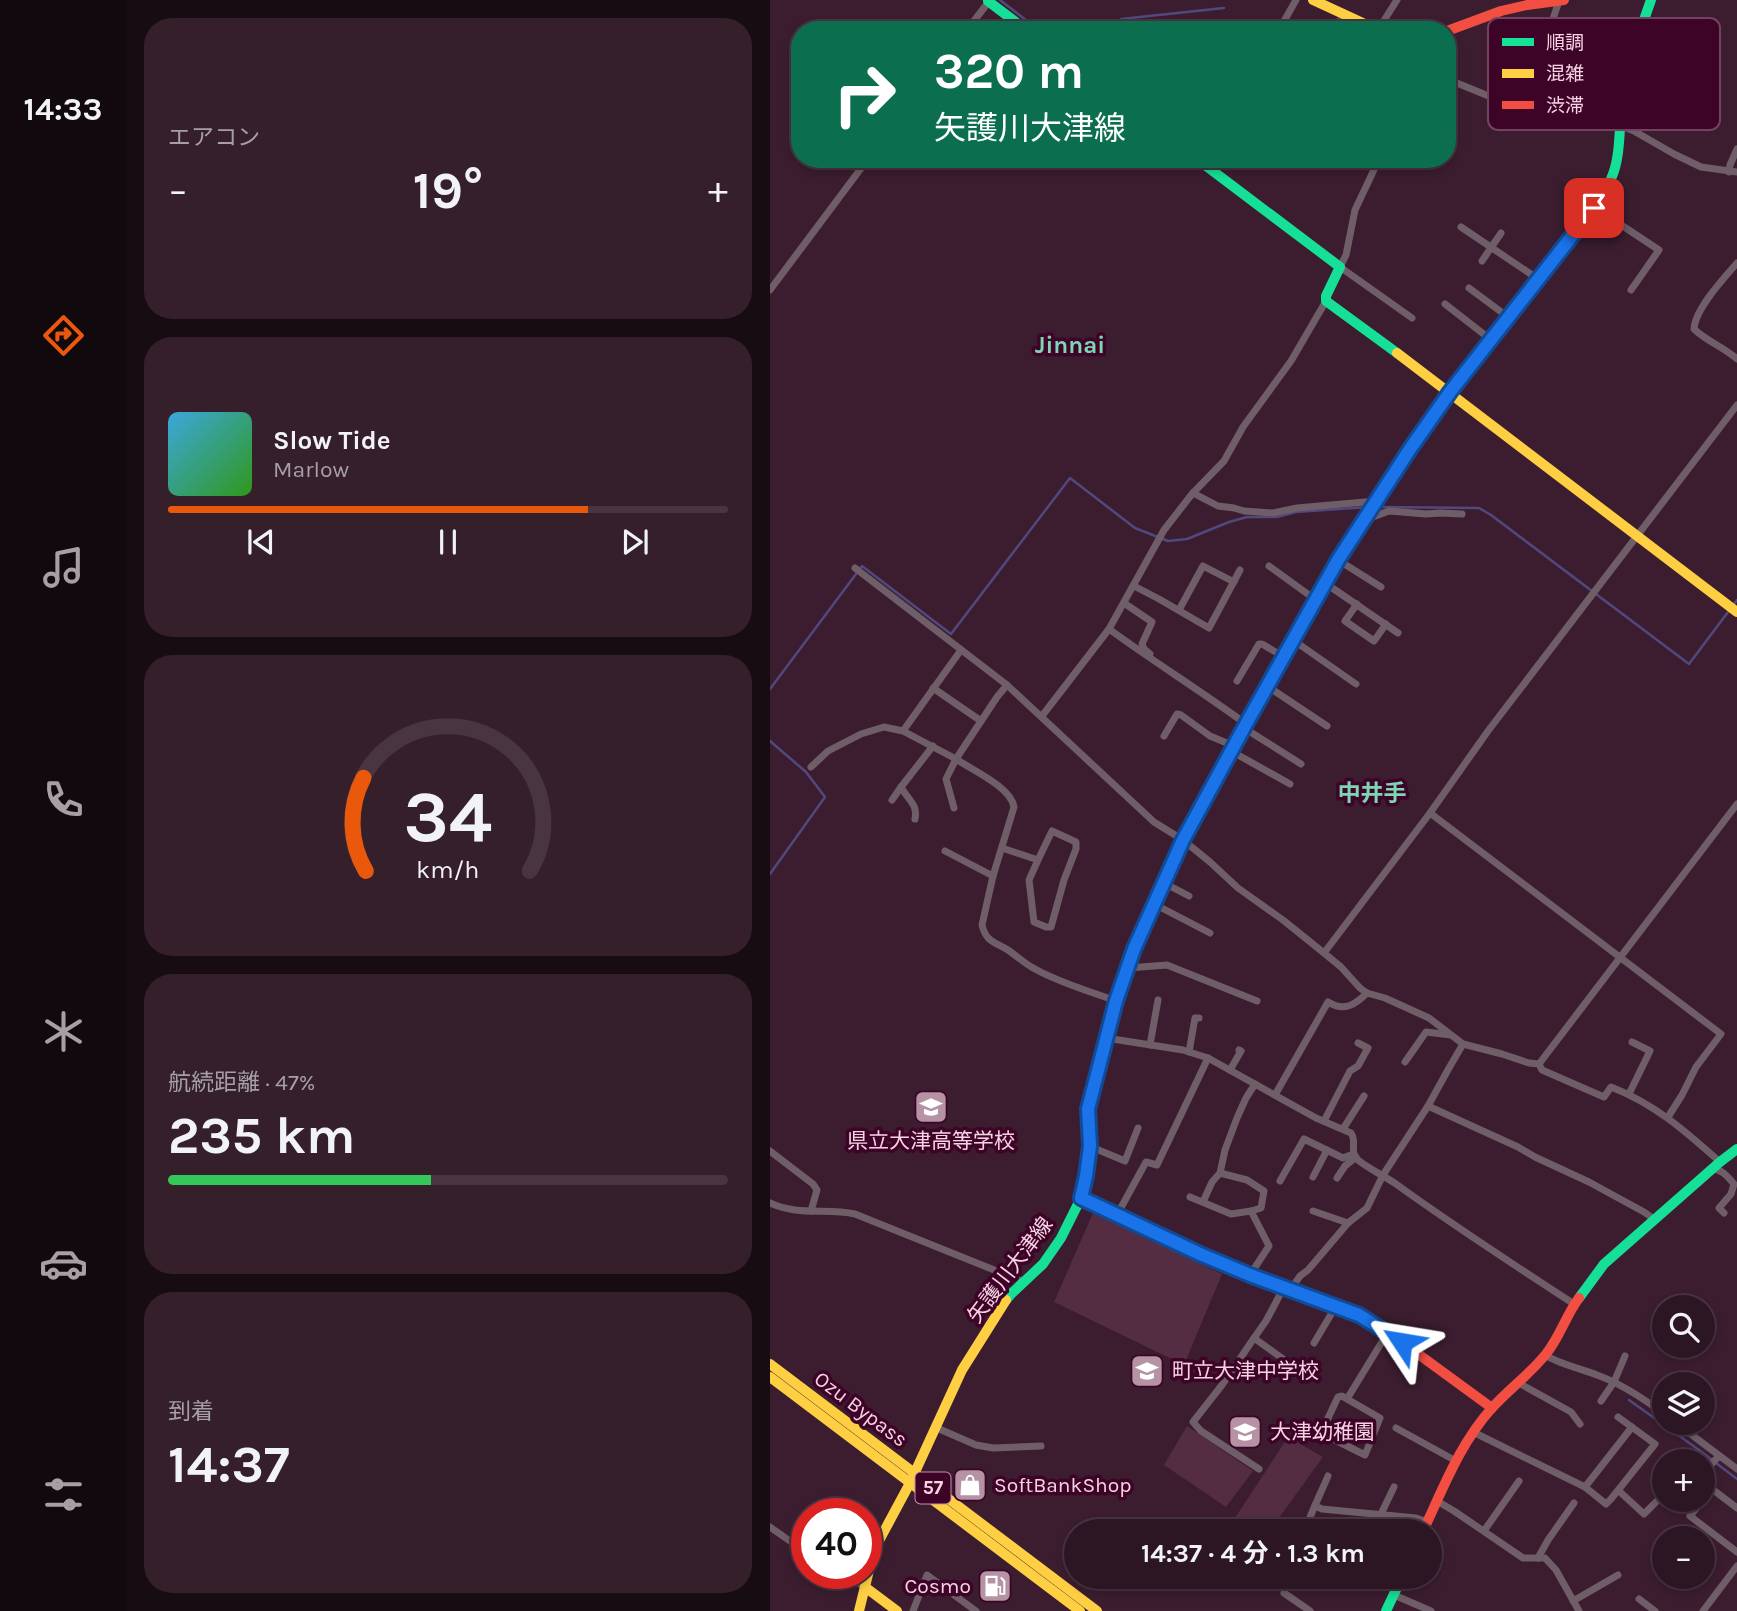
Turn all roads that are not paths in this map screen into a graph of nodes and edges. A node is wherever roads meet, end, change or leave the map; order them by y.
1 (1296, 0) edge
2 (1312, 0) edge
3 (1397, 0) edge
4 (1562, 0) edge
5 (1651, 0) edge
6 (989, 1) edge
7 (1555, 18) edge
8 (1646, 18) edge
9 (974, 21) edge
10 (1015, 21) edge
11 (1284, 21) edge
12 (1358, 21) edge
13 (1384, 21) edge
14 (1456, 28) edge
15 (1456, 83) edge
16 (1488, 96) edge
17 (1618, 130) edge
18 (1632, 130) edge
19 (1737, 149) edge
20 (862, 168) edge
21 (1209, 168) edge
22 (1375, 168) edge
23 (1733, 172) edge
24 (1594, 208) junction
25 (1461, 227) dead end
26 (1501, 233) dead end
27 (1491, 247) junction
28 (1482, 261) dead end
29 (1737, 262) edge
30 (1340, 267) junction
31 (1538, 279) junction
32 (1469, 288) dead end
33 (770, 290) edge
34 (1631, 290) dead end
35 (1326, 301) junction
36 (1445, 304) dead end
37 (1508, 317) junction
38 (1412, 318) dead end
39 (1490, 340) junction
40 (1737, 359) edge
41 (1450, 392) junction
42 (1737, 405) edge
43 (1193, 493) junction
44 (1376, 501) junction
45 (1462, 514) dead end
46 (1364, 520) junction
47 (1639, 535) junction
48 (1338, 560) junction
49 (1269, 566) dead end
50 (855, 568) dead end
51 (1240, 570) dead end
52 (1234, 582) junction
53 (1325, 583) junction
54 (1134, 586) junction
55 (1381, 587) dead end
56 (1316, 600) junction
57 (1124, 603) junction
58 (1357, 604) junction
59 (1179, 610) junction
60 (1737, 612) edge
61 (1386, 624) junction
62 (1109, 629) junction
63 (1398, 632) dead end
64 (1293, 640) junction
65 (961, 650) junction
66 (1283, 657) junction
67 (1169, 669) dead end
68 (1237, 681) dead end
69 (1356, 684) dead end
70 (1007, 685) junction
71 (1267, 686) junction
72 (933, 688) junction
73 (1042, 716) junction
74 (981, 722) junction
75 (1245, 726) junction
76 (1327, 726) dead end
77 (903, 731) junction
78 (1164, 736) dead end
79 (933, 747) junction
80 (1233, 748) junction
81 (956, 759) junction
82 (1301, 764) dead end
83 (811, 767) dead end
84 (1290, 785) dead end
85 (901, 787) junction
86 (892, 800) dead end
87 (1737, 804) edge
88 (954, 808) dead end
89 (1430, 813) junction
90 (915, 819) dead end
91 (1183, 840) junction
92 (1002, 848) junction
93 (945, 851) dead end
94 (1038, 860) junction
95 (993, 876) junction
96 (1164, 883) junction
97 (1189, 896) dead end
98 (1154, 904) junction
99 (1210, 933) dead end
100 (1324, 953) junction
101 (1620, 957) junction
102 (1128, 968) junction
103 (1367, 993) junction
104 (1158, 1000) dead end
105 (1116, 1001) junction
106 (1257, 1001) dead end
107 (1199, 1018) dead end
108 (1452, 1035) junction
109 (1106, 1038) junction
110 (1632, 1042) dead end
111 (1358, 1043) dead end
112 (1463, 1044) junction
113 (1150, 1045) junction
114 (1239, 1049) dead end
115 (1189, 1052) junction
116 (1208, 1058) junction
117 (1405, 1062) dead end
118 (1539, 1064) junction
119 (1230, 1070) junction
120 (1255, 1084) junction
121 (1629, 1094) junction
122 (1275, 1095) junction
123 (1364, 1096) dead end
124 (1429, 1106) junction
125 (1668, 1117) junction
126 (1324, 1121) junction
127 (1139, 1128) dead end
128 (1343, 1129) junction
129 (1090, 1146) junction
130 (1737, 1149) edge
131 (1327, 1150) junction
132 (770, 1151) edge
133 (1355, 1156) junction
134 (1716, 1165) junction
135 (1220, 1172) junction
136 (1383, 1175) junction
137 (1313, 1177) dead end
138 (1337, 1178) dead end
139 (1280, 1181) dead end
140 (1190, 1197) dead end
141 (1081, 1198) junction
142 (1203, 1202) junction
143 (770, 1203) edge
144 (811, 1211) junction
145 (1251, 1211) junction
146 (1313, 1211) dead end
147 (1724, 1213) dead end
148 (1117, 1215) junction
149 (1654, 1219) junction
150 (1348, 1223) junction
151 (1250, 1275) junction
152 (1024, 1282) junction
153 (1287, 1288) junction
154 (1574, 1304) junction
155 (1336, 1306) junction
156 (1388, 1332) junction
157 (1254, 1338) junction
158 (1314, 1343) dead end
159 (1545, 1355) junction
160 (1625, 1356) dead end
161 (770, 1364) edge
162 (770, 1377) edge
163 (1308, 1377) dead end
164 (1517, 1382) junction
165 (1614, 1382) junction
166 (1347, 1399) junction
167 (1601, 1401) dead end
168 (1652, 1405) edge
169 (1492, 1408) junction
170 (1618, 1417) dead end
171 (1580, 1424) dead end
172 (1632, 1427) junction
173 (937, 1428) junction
174 (1396, 1428) dead end
175 (1473, 1432) junction
176 (1692, 1435) edge
177 (1041, 1446) dead end
178 (1719, 1455) junction
179 (1715, 1460) edge
180 (1456, 1461) junction
181 (1259, 1469) dead end
182 (1737, 1469) edge
183 (1328, 1476) dead end
184 (912, 1478) junction
185 (1519, 1481) dead end
186 (1394, 1487) dead end
187 (1585, 1487) junction
188 (1619, 1491) junction
189 (1715, 1491) edge
190 (1437, 1501) junction
191 (1574, 1503) dead end
192 (1315, 1506) junction
193 (1652, 1506) edge
194 (1737, 1508) edge
195 (1693, 1512) edge
196 (1381, 1514) junction
197 (1308, 1519) edge
198 (1417, 1519) edge
199 (1428, 1519) edge
200 (770, 1527) edge
201 (1484, 1531) junction
202 (882, 1535) edge
203 (791, 1542) edge
204 (1737, 1552) edge
205 (1538, 1558) junction
206 (1737, 1566) edge
207 (1618, 1575) dead end
208 (864, 1589) edge
209 (868, 1589) edge
210 (1397, 1589) edge
211 (1284, 1593) dead end
212 (1394, 1595) junction
213 (1639, 1599) dead end
214 (1573, 1601) junction
215 (859, 1611) edge
216 (897, 1611) edge
217 (913, 1611) edge
218 (976, 1611) edge
219 (1080, 1611) edge
220 (1097, 1611) edge
221 (1310, 1611) edge
222 (1386, 1611) edge
223 (1432, 1611) edge
224 (1579, 1611) edge
225 (1655, 1611) edge
226 (1703, 1611) edge

1 - 11 street
2 - 12 main road
3 - 13 street
4 - 7 street
4 - 14 main road
5 - 8 main road, 矢護川大津線
6 - 9 street
6 - 10 main road
15 - 16 street
17 - 24 main road, 矢護川大津線
18 - 23 street
19 - 23 street
20 - 33 street
21 - 30 main road
22 - 30 street
24 - 31 main road, 矢護川大津線
24 - 34 street
25 - 27 street
26 - 27 street
27 - 28 street
27 - 31 street
29 - 40 street
30 - 35 main road
30 - 38 street
31 - 37 main road, 矢護川大津線
32 - 37 street
35 - 41 main road
35 - 43 street
36 - 39 street
37 - 39 main road, 矢護川大津線
39 - 41 main road, 矢護川大津線
41 - 44 main road, 矢護川大津線
41 - 47 main road
42 - 47 street
43 - 44 street
43 - 54 street
44 - 46 main road, 矢護川大津線
45 - 46 street
46 - 48 main road, 矢護川大津線
47 - 60 main road
47 - 89 street
48 - 53 main road, 矢護川大津線
48 - 55 street
49 - 56 street
50 - 65 street
51 - 52 street
52 - 59 street
52 - 59 street
53 - 56 main road, 矢護川大津線
53 - 58 street
54 - 57 street
54 - 59 street
56 - 64 main road, 矢護川大津線
57 - 62 street
57 - 67 street
58 - 61 street
58 - 61 street
61 - 63 street
62 - 73 street
62 - 75 street
64 - 66 main road, 矢護川大津線
64 - 69 street
65 - 70 street
65 - 72 street
66 - 68 street
66 - 71 main road, 矢護川大津線
70 - 73 street
70 - 74 street
71 - 75 main road, 矢護川大津線
71 - 76 street
72 - 74 street
72 - 77 street
73 - 91 street
74 - 81 street
75 - 80 main road, 矢護川大津線
75 - 82 street
77 - 79 street
77 - 83 street
78 - 80 street
79 - 81 street
79 - 85 street
80 - 84 street
80 - 91 main road, 矢護川大津線
81 - 88 street
81 - 92 street
85 - 86 street
85 - 90 street
87 - 101 street
89 - 100 street
89 - 101 street
91 - 96 main road, 矢護川大津線
91 - 100 street
92 - 94 street
92 - 95 street
93 - 95 street
94 - 94 street
95 - 105 street
96 - 97 street
96 - 98 main road, 矢護川大津線
98 - 99 street
98 - 102 main road, 矢護川大津線
100 - 103 street
101 - 118 street
101 - 125 street
102 - 105 main road, 矢護川大津線
102 - 106 street
103 - 108 street
103 - 122 street
104 - 113 street
105 - 109 main road, 矢護川大津線
107 - 115 street
108 - 112 street
108 - 117 street
109 - 113 street
109 - 129 main road, 矢護川大津線
110 - 121 street
111 - 126 street
112 - 118 street
112 - 124 street
113 - 115 street
114 - 119 street
115 - 116 street
116 - 119 street
116 - 148 street
118 - 121 street
119 - 120 street
120 - 122 street
120 - 135 street
121 - 125 street
122 - 126 street
123 - 128 street
124 - 136 street
124 - 149 street
125 - 134 street
126 - 128 street
127 - 129 street
128 - 133 street
129 - 141 main road, 矢護川大津線
130 - 134 main road
131 - 133 street
131 - 137 street
131 - 139 street
132 - 144 street
133 - 136 street
133 - 138 street
134 - 147 street
134 - 149 main road
135 - 142 street
135 - 145 street
136 - 150 street
136 - 154 street
140 - 142 street
141 - 148 main road
141 - 152 main road, 矢護川大津線
142 - 145 street
143 - 144 street
144 - 152 street
145 - 151 street
146 - 150 street
148 - 151 main road
149 - 154 main road
150 - 153 street
151 - 153 main road
152 - 173 main road, 矢護川大津線
153 - 155 main road
153 - 157 street
154 - 159 main road
155 - 156 main road
155 - 158 street
156 - 166 street
156 - 169 main road
157 - 163 street
157 - 181 street
159 - 164 main road
159 - 165 street
160 - 165 street
161 - 184 main road, Ozu Bypass / 57
162 - 184 main road, Ozu Bypass / 57
164 - 169 main road
164 - 171 street
165 - 167 street
165 - 168 street
166 - 166 street
169 - 175 main road
170 - 172 street
172 - 187 street
172 - 188 street
173 - 177 street
173 - 184 main road, 矢護川大津線
174 - 180 street
175 - 180 main road
175 - 187 street
176 - 178 street
178 - 179 street
178 - 182 street
180 - 190 main road
183 - 192 street
184 - 202 main road, 矢護川大津線
184 - 219 main road, Ozu Bypass / 57
184 - 220 main road, Ozu Bypass / 57
185 - 201 street
186 - 196 street
187 - 188 street
188 - 193 street
189 - 194 street
190 - 199 main road
190 - 201 street
191 - 205 street
192 - 196 street
192 - 197 street
195 - 204 street
196 - 198 street
200 - 203 street
201 - 205 street
205 - 214 street
206 - 226 street
207 - 214 street
208 - 215 main road, 矢護川大津線
209 - 216 main road
210 - 212 main road
211 - 221 street
212 - 222 main road
212 - 223 street
213 - 225 street
214 - 224 street
217 - 218 street

